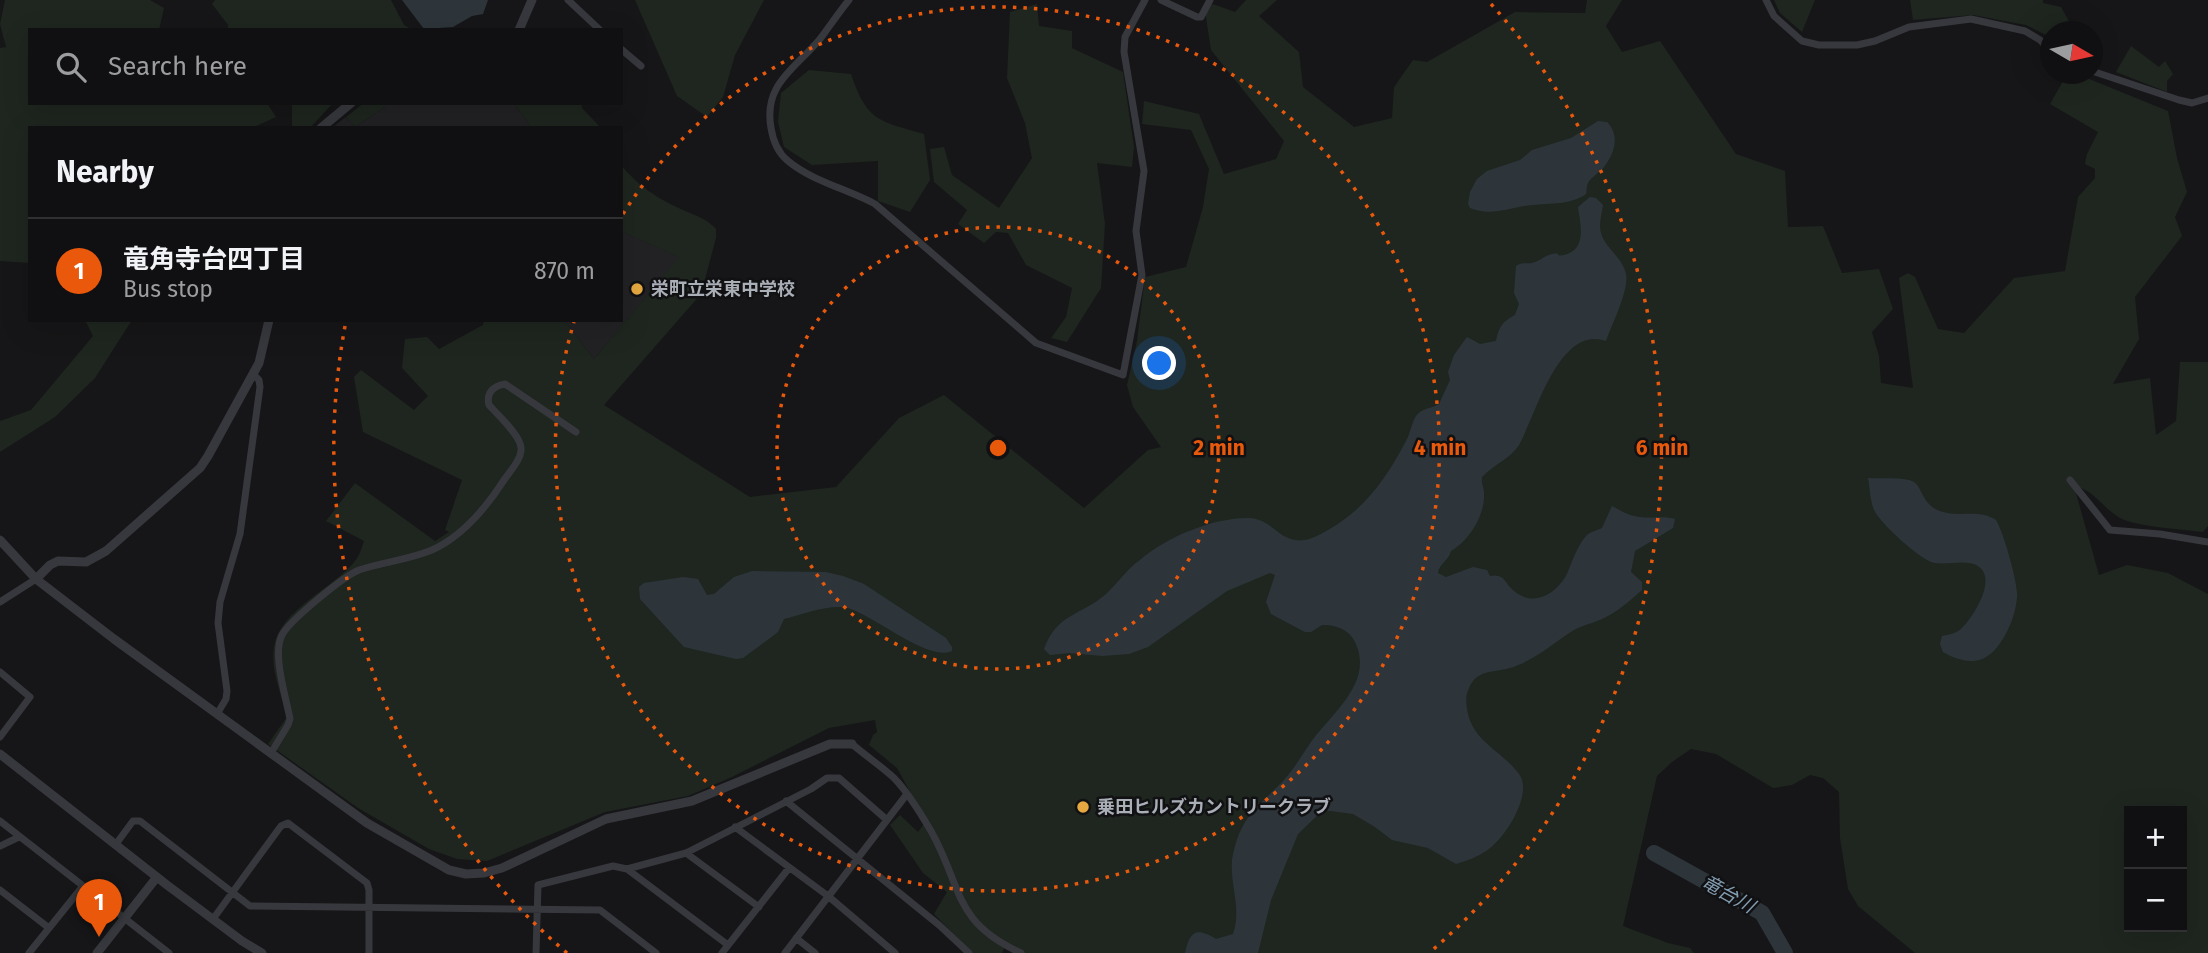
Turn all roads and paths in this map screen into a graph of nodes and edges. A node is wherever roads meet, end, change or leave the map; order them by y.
1 (532, 0) edge
2 (568, 0) edge
3 (849, 0) edge
4 (1145, 0) edge
5 (1161, 0) edge
6 (1210, 0) edge
7 (1766, 0) edge
8 (520, 28) edge
9 (598, 28) edge
10 (2040, 40) edge
11 (623, 51) edge
12 (641, 66) dead end
13 (2103, 75) edge
14 (2208, 98) edge
15 (349, 105) edge
16 (323, 126) edge
17 (269, 322) edge
18 (254, 375) junction
19 (576, 432) dead end
20 (2070, 480) dead end
21 (0, 540) edge
22 (2208, 542) edge
23 (36, 579) junction
24 (0, 602) edge
25 (0, 672) edge
26 (217, 714) junction
27 (0, 737) edge
28 (852, 744) joint
29 (271, 753) junction
30 (0, 754) edge
31 (907, 794) junction
32 (786, 802) junction
33 (887, 820) junction
34 (0, 821) edge
35 (735, 827) junction
36 (19, 837) junction
37 (116, 844) junction
38 (0, 846) edge
39 (685, 853) junction
40 (857, 859) junction
41 (627, 869) junction
42 (789, 869) junction
43 (157, 877) junction
44 (83, 886) junction
45 (0, 890) edge
46 (232, 892) junction
47 (828, 896) junction
48 (370, 906) junction
49 (758, 907) junction
50 (537, 908) junction
51 (125, 918) junction
52 (213, 919) junction
53 (49, 928) junction
54 (796, 938) junction
55 (728, 945) junction
56 (29, 953) edge
57 (97, 953) edge
58 (168, 953) edge
59 (262, 953) edge
60 (369, 953) edge
61 (537, 953) edge
62 (656, 953) edge
63 (722, 953) edge
64 (785, 953) edge
65 (816, 953) edge
66 (895, 953) edge
67 (969, 953) edge
68 (1021, 953) edge

1 - 8 street
2 - 9 street
3 - 4 street
5 - 6 street
7 - 10 street
11 - 12 street
13 - 14 street
15 - 16 street
17 - 18 street
18 - 23 street
18 - 26 street
19 - 29 street
20 - 22 street
21 - 23 street
23 - 24 street
23 - 26 street
25 - 27 street
26 - 29 street
28 - 29 street
28 - 31 street
30 - 37 street
31 - 33 street
31 - 68 street
32 - 33 street
32 - 35 street
32 - 40 street
33 - 40 street
34 - 36 street
35 - 39 street
35 - 42 street
36 - 38 street
36 - 44 street
37 - 43 street
37 - 46 street
39 - 41 street
39 - 49 street
40 - 47 street
40 - 67 street
41 - 50 street
41 - 55 street
42 - 47 street
42 - 49 street
43 - 51 street
43 - 52 street
44 - 51 street
44 - 53 street
45 - 53 street
46 - 48 street
46 - 48 street
46 - 52 street
47 - 54 street
47 - 66 street
48 - 50 street
48 - 60 street
49 - 55 street
50 - 61 street
50 - 62 street
51 - 57 street
51 - 58 street
52 - 59 street
53 - 56 street
54 - 64 street
54 - 65 street
55 - 63 street

